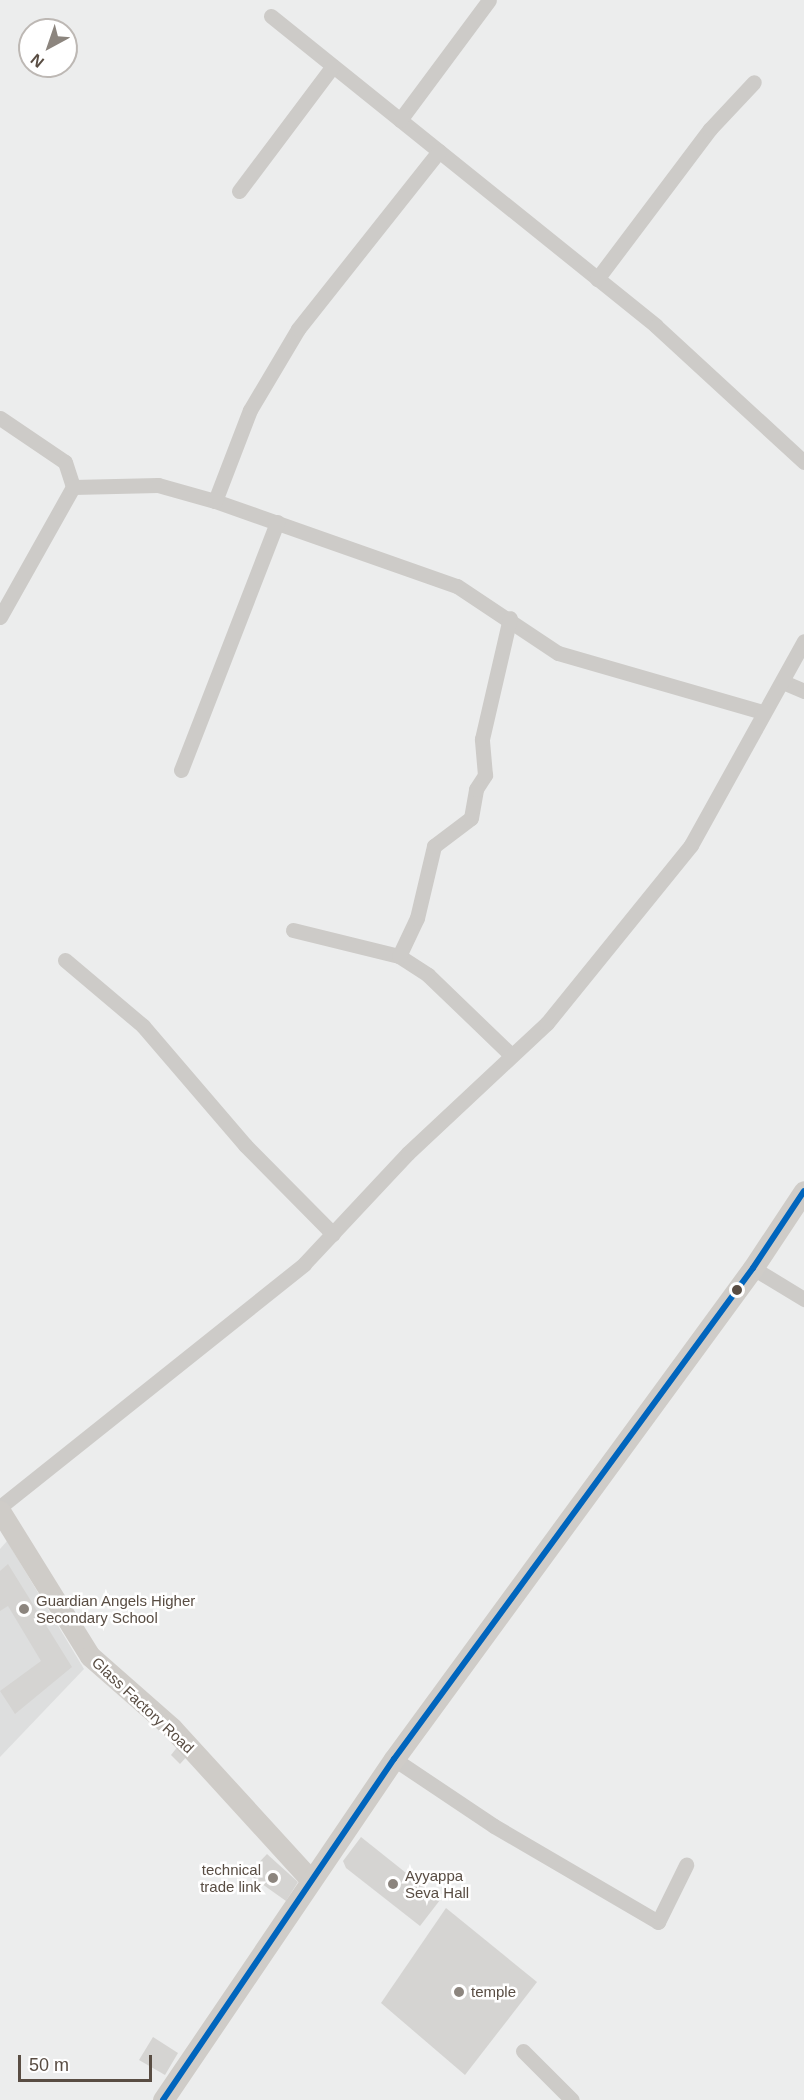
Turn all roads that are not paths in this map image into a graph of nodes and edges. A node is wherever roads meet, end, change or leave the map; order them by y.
1 (489, 0) edge
2 (271, 16) dead end
3 (333, 66) junction
4 (754, 82) dead end
5 (400, 120) junction
6 (439, 151) junction
7 (239, 191) dead end
8 (597, 279) junction
9 (0, 418) edge
10 (804, 462) edge
11 (74, 487) junction
12 (215, 501) junction
13 (277, 522) junction
14 (0, 617) edge
15 (510, 618) junction
16 (804, 640) edge
17 (783, 682) junction
18 (804, 691) edge
19 (763, 712) junction
20 (181, 770) dead end
21 (293, 930) dead end
22 (399, 956) junction
23 (65, 960) dead end
24 (511, 1055) junction
25 (804, 1191) edge
26 (333, 1234) junction
27 (753, 1268) junction
28 (804, 1299) edge
29 (0, 1509) edge
30 (394, 1759) junction
31 (686, 1865) dead end
32 (311, 1880) junction
33 (523, 2050) dead end
34 (163, 2100) edge
35 (572, 2100) edge

1 - 5 street
2 - 3 street
3 - 5 street
3 - 7 street
4 - 8 street
5 - 6 street
6 - 8 street
6 - 12 street
8 - 10 street
9 - 11 street
11 - 12 street
11 - 14 street
12 - 13 street
13 - 15 street
13 - 20 street
15 - 19 street
15 - 22 street
16 - 17 street
17 - 18 street
17 - 19 street
19 - 24 street
21 - 22 street
22 - 24 street
23 - 26 street
24 - 26 street
25 - 27 main road
26 - 29 street
27 - 28 street
27 - 30 main road
29 - 32 main road, Glass Factory Road
30 - 31 street
30 - 32 main road
32 - 34 main road
33 - 35 street

